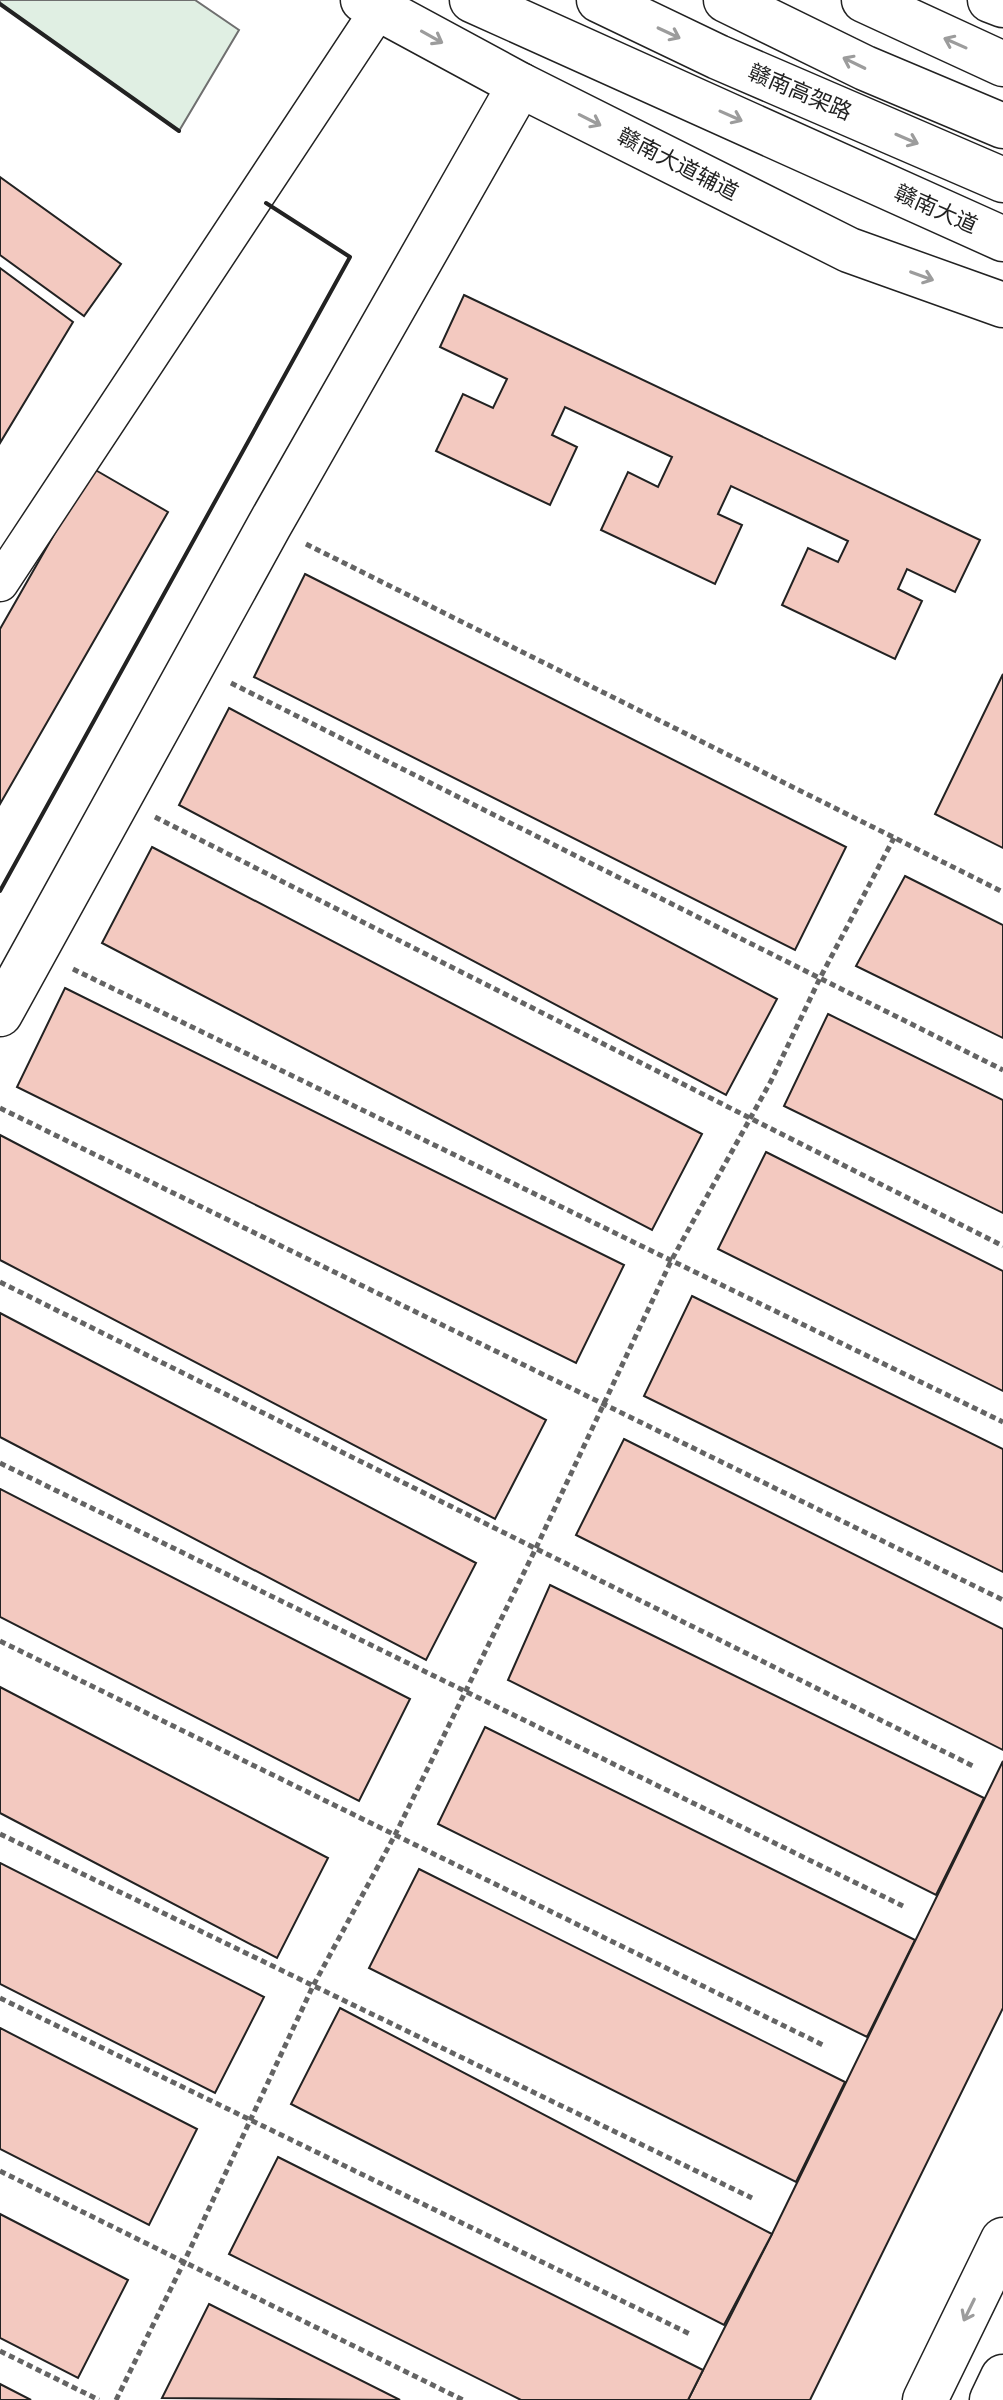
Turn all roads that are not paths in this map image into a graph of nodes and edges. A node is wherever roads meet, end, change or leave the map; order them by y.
1 (472, 0) edge
2 (599, 0) edge
3 (726, 0) edge
4 (864, 0) edge
5 (990, 0) edge
6 (372, 4) edge
7 (1003, 5) edge
8 (1003, 64) edge
9 (520, 85) junction
10 (1003, 126) edge
11 (1003, 180) edge
12 (1003, 239) edge
13 (1003, 305) edge
14 (0, 583) edge
15 (0, 1014) edge
16 (1003, 2240) edge
17 (1003, 2377) edge
18 (925, 2400) edge
19 (992, 2400) edge

1 -> 12 main road, 赣南大道
2 -> 11 main road, 赣南高架路
10 -> 3 main road
8 -> 4 main road
5 - 7 main road
6 -> 9 main road, 赣南大道辅道
6 - 14 street
9 -> 13 main road, 赣南大道辅道
9 - 15 main road
16 -> 18 main road
17 - 19 main road

